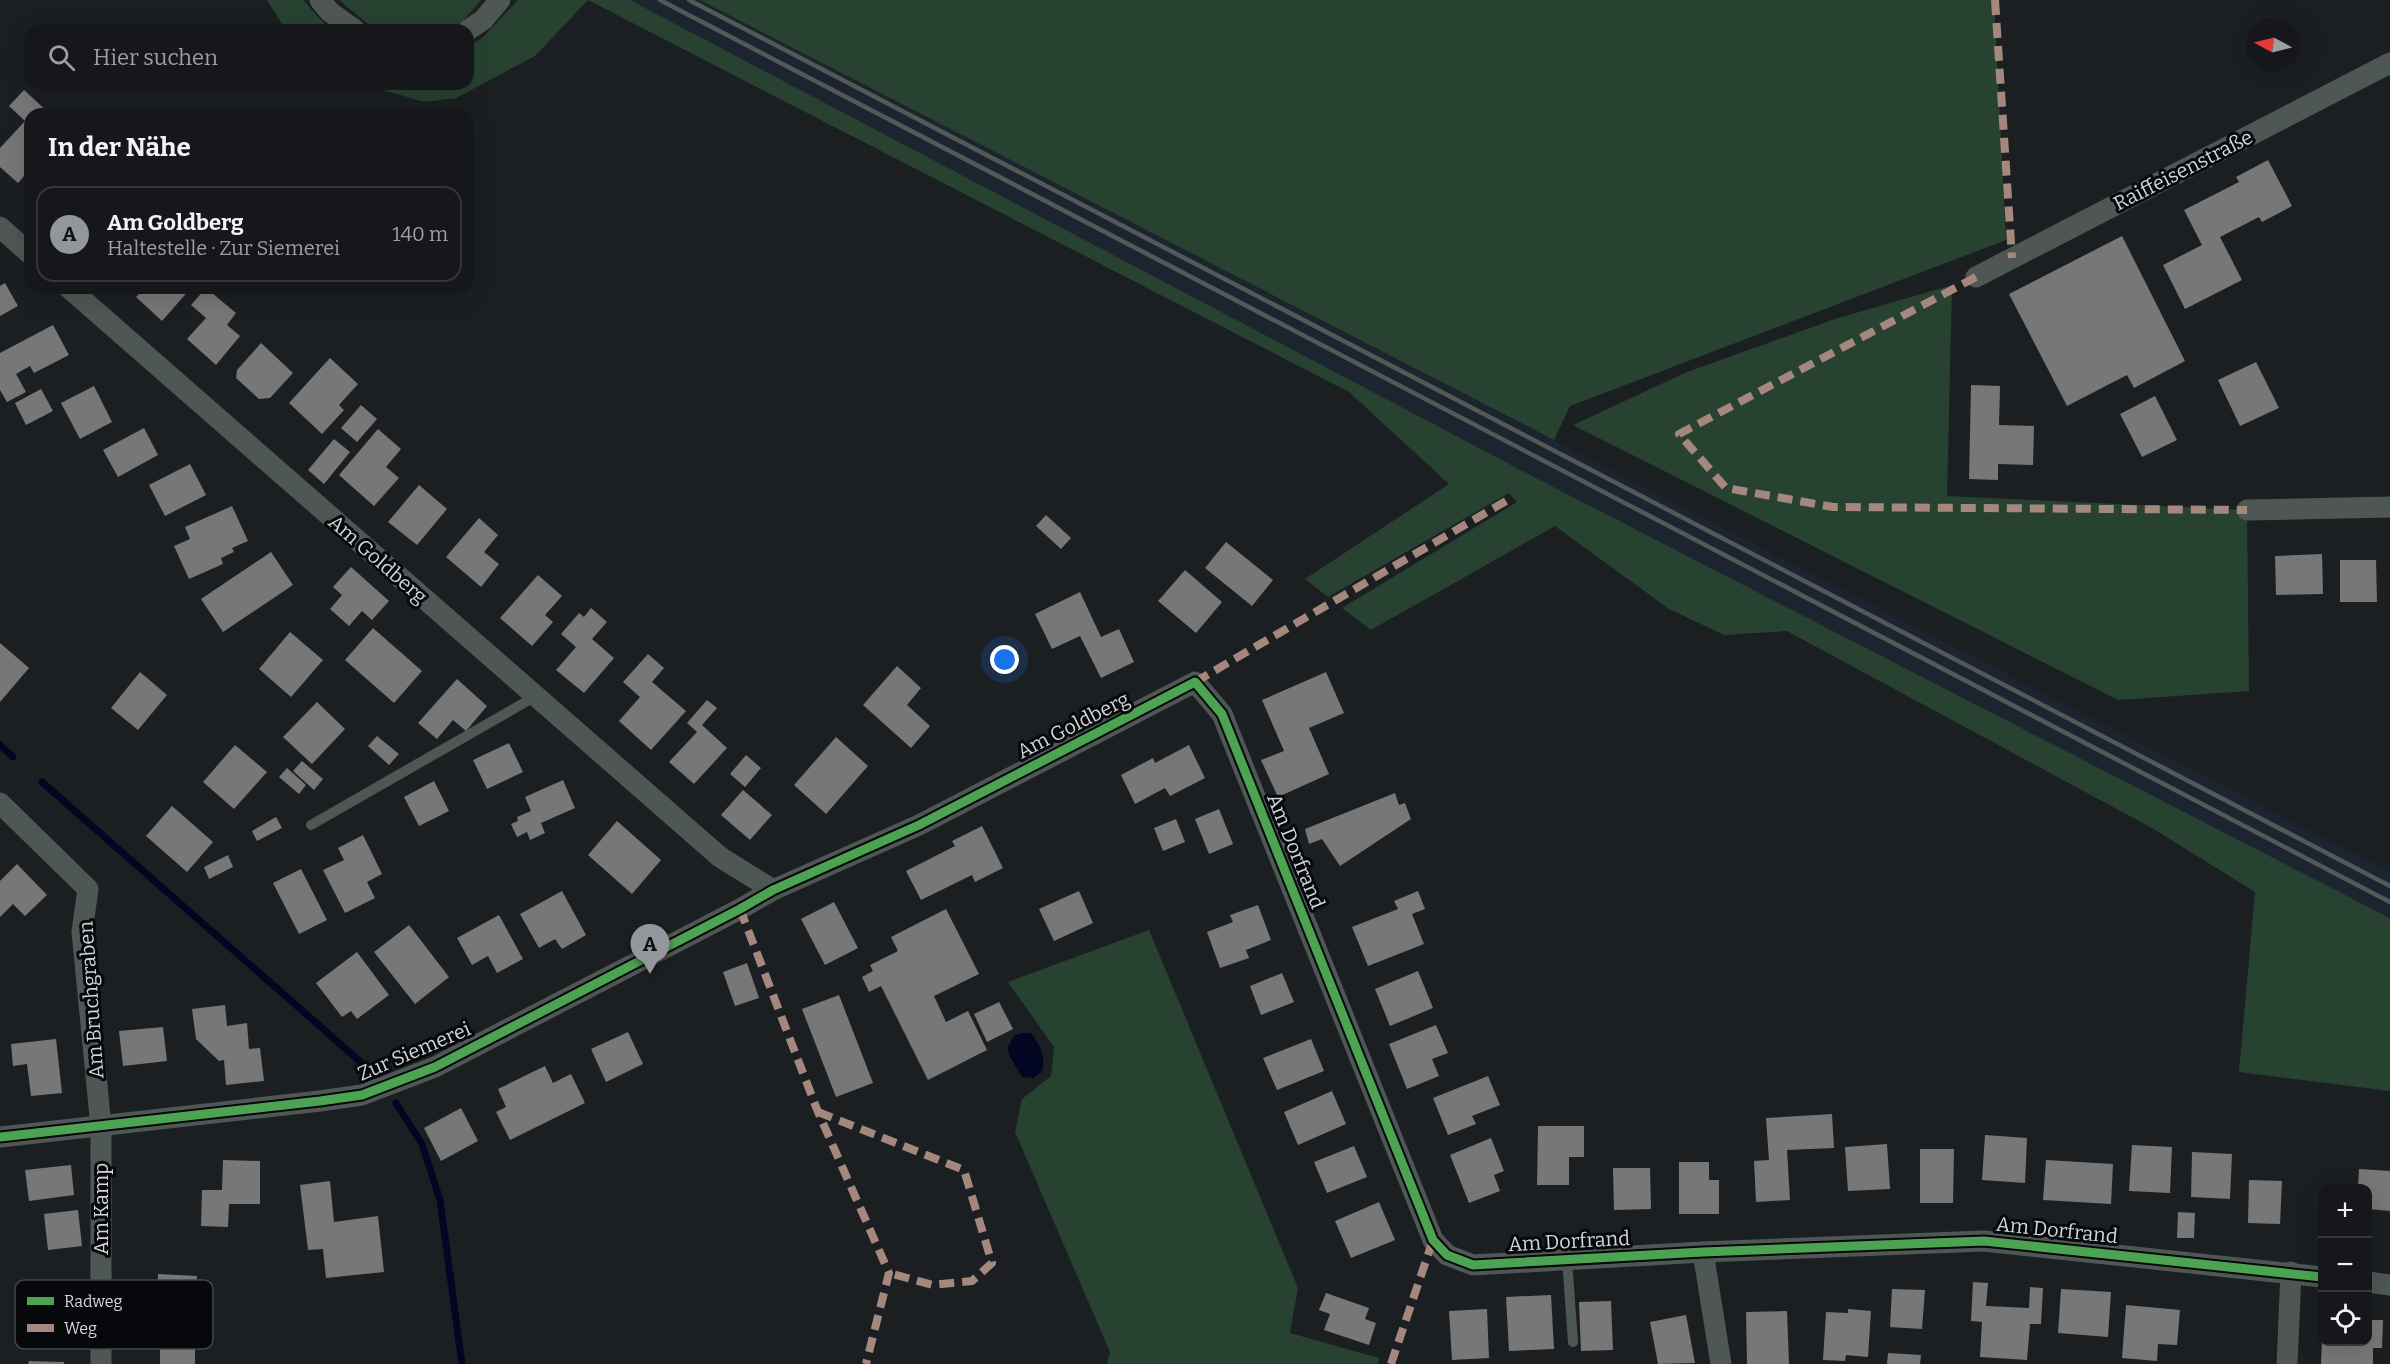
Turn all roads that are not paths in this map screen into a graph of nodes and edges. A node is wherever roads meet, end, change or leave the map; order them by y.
1 (320, 0) edge
2 (500, 0) edge
3 (347, 24) edge
4 (474, 26) edge
5 (2390, 63) edge
6 (0, 227) edge
7 (24, 249) edge
8 (1976, 277) dead end
9 (76, 294) edge
10 (2390, 507) edge
11 (2247, 510) dead end
12 (1195, 682) joint
13 (536, 696) junction
14 (0, 803) edge
15 (311, 825) dead end
16 (772, 890) junction
17 (101, 1127) junction
18 (0, 1137) edge
19 (1703, 1252) junction
20 (1567, 1260) junction
21 (2291, 1272) junction
22 (2318, 1275) edge
23 (101, 1280) edge
24 (2372, 1283) edge
25 (2390, 1285) edge
26 (1573, 1342) dead end
27 (1721, 1364) edge
28 (2287, 1364) edge

1 - 3 street
2 - 4 street
5 - 8 street, Raiffeisenstraße
6 - 7 street
9 - 13 street, Am Goldberg
10 - 11 street
12 - 16 street, Am Goldberg
12 - 20 street, Am Dorfrand
13 - 15 lane
13 - 16 street, Am Goldberg
14 - 17 street, Am Bruchgraben
16 - 17 street, Zur Siemerei
17 - 18 street, Zur Siemerei
17 - 23 street, Am Kamp
19 - 20 street, Am Dorfrand
19 - 21 street, Am Dorfrand
19 - 27 street
20 - 26 lane
21 - 22 street, Am Dorfrand
21 - 28 street
24 - 25 street

